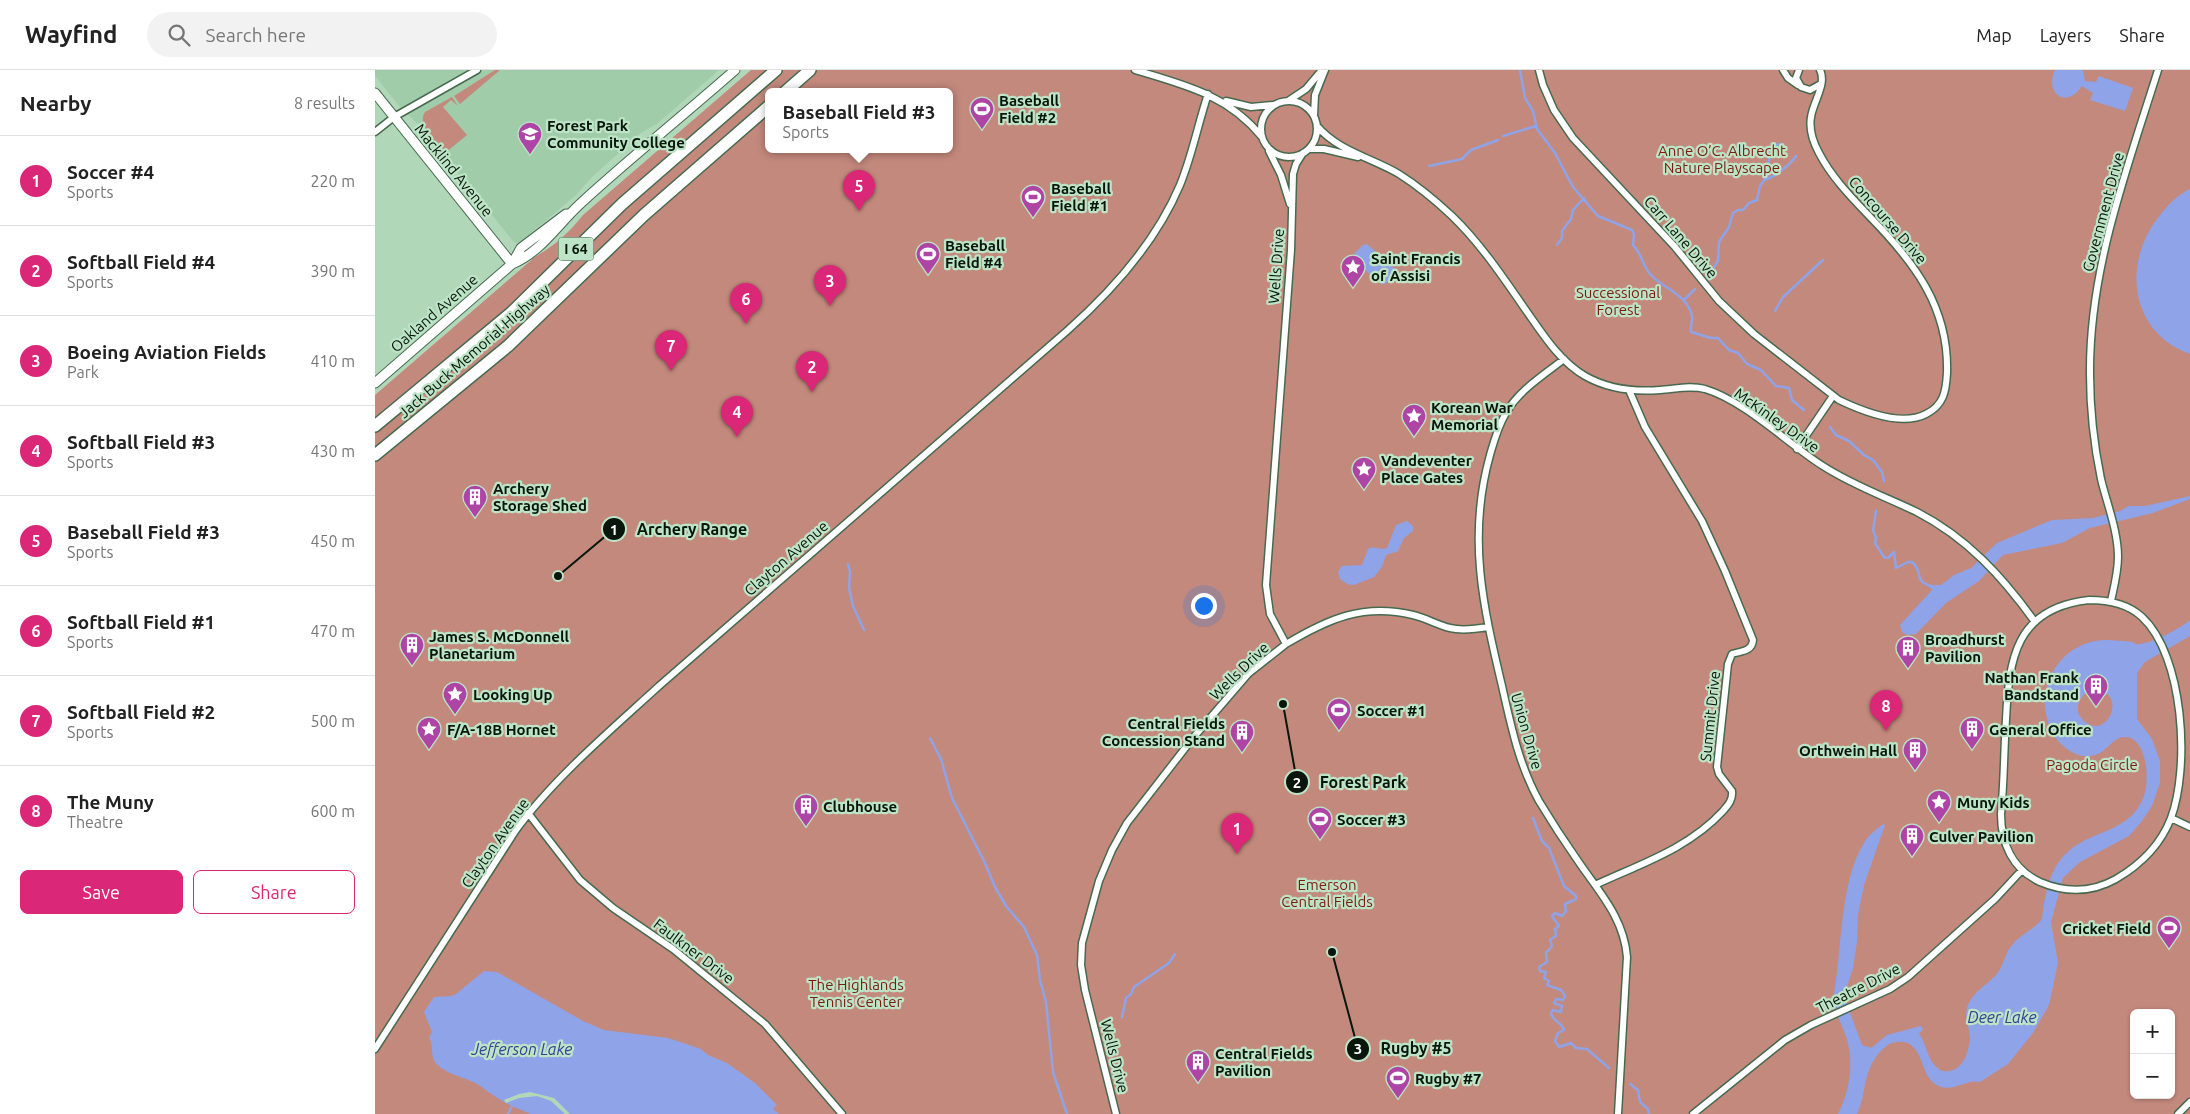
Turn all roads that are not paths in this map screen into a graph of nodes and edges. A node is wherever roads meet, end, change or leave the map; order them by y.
1 (477, 70) edge
2 (735, 70) edge
3 (776, 70) edge
4 (810, 70) edge
5 (1135, 70) edge
6 (1324, 70) edge
7 (1539, 70) edge
8 (1783, 70) edge
9 (1799, 70) edge
10 (1820, 70) edge
11 (2158, 70) edge
12 (1819, 86) junction
13 (1801, 87) junction
14 (790, 88) edge
15 (375, 93) edge
16 (1208, 94) junction
17 (1222, 100) junction
18 (1287, 101) junction
19 (1277, 104) junction
20 (765, 109) edge
21 (1314, 116) junction
22 (394, 117) junction
23 (1317, 126) junction
24 (375, 132) edge
25 (1264, 141) junction
26 (1306, 151) junction
27 (1367, 159) junction
28 (1291, 210) junction
29 (512, 264) junction
30 (1564, 360) junction
31 (375, 383) edge
32 (1629, 390) junction
33 (1833, 396) junction
34 (375, 426) edge
35 (1797, 449) junction
36 (375, 455) edge
37 (2111, 601) junction
38 (2035, 622) junction
39 (1488, 627) junction
40 (1286, 644) junction
41 (528, 813) junction
42 (2171, 818) junction
43 (2190, 827) edge
44 (2022, 870) junction
45 (1595, 885) junction
46 (375, 1049) edge
47 (2190, 1102) edge
48 (842, 1114) edge
49 (1116, 1114) edge
50 (1618, 1114) edge
51 (1693, 1114) edge
52 (2178, 1114) edge

1 - 22 street
2 - 29 street, Oakland Avenue
3 - 34 highway, Jack Buck Memorial Highway / I 64
4 - 14 highway
5 - 16 street
6 - 18 street
6 - 21 street
7 - 33 street, Carr Lane Drive
8 - 13 street
9 - 13 street
10 - 12 street, Concourse Drive
11 - 37 street, Government Drive
12 - 13 street
12 - 33 street, Concourse Drive
15 - 22 street, Macklind Avenue
16 - 17 street
16 - 41 street, Clayton Avenue
17 - 19 street
17 - 25 street
18 - 19 street
18 - 21 street
19 - 25 street
20 - 36 highway, Jack Buck Memorial Highway / I 64
21 - 23 street
22 - 24 street
22 - 29 street, Macklind Avenue
23 - 26 street
23 - 27 street, McKinley Drive
25 - 26 street
25 - 28 street, Wells Drive
26 - 27 street, McKinley Drive
26 - 28 street, Wells Drive
27 - 30 street, McKinley Drive
28 - 40 street, Wells Drive
29 - 31 street, Oakland Avenue
30 - 32 street, McKinley Drive
30 - 39 street, Union Drive
32 - 35 street, McKinley Drive
32 - 45 street, Summit Drive
33 - 35 street
35 - 38 street, McKinley Drive
37 - 38 street
37 - 42 street
38 - 44 street
39 - 40 street
39 - 45 street, Union Drive
40 - 49 street, Wells Drive
41 - 46 street, Clayton Avenue
41 - 48 street, Faulkner Drive
42 - 43 street
42 - 44 street
44 - 51 street, Theatre Drive
45 - 50 street, Union Drive
47 - 52 street

